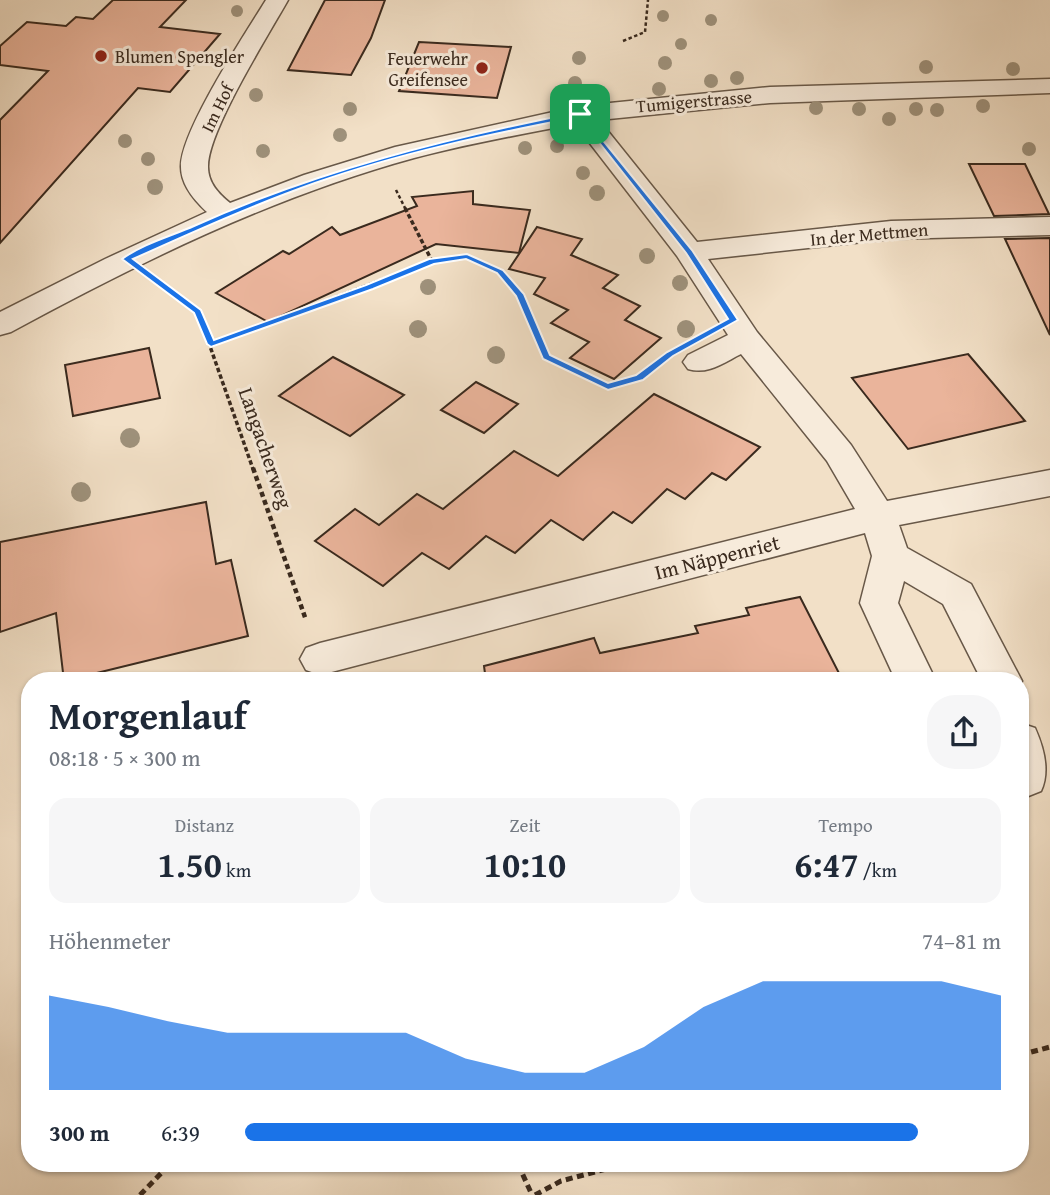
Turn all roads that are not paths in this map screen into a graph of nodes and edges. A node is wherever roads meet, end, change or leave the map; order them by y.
1 (276, 0) edge
2 (1050, 86) edge
3 (580, 114) junction
4 (227, 214) junction
5 (1050, 226) edge
6 (689, 252) junction
7 (0, 325) edge
8 (746, 339) junction
9 (699, 362) dead end
10 (1050, 483) edge
11 (877, 516) junction
12 (891, 556) junction
13 (320, 659) road end
14 (912, 672) edge
15 (997, 672) edge

1 - 4 street, Im Hof
2 - 3 street, Tumigerstrasse
3 - 4 street, Tumigerstrasse
3 - 6 street
4 - 7 street, Tumigerstrasse
5 - 6 street, In der Mettmen
6 - 8 street
8 - 9 street
8 - 11 street
10 - 11 street, Im Näppenriet
11 - 12 street
11 - 13 street, Im Näppenriet
12 - 14 street
12 - 15 street

